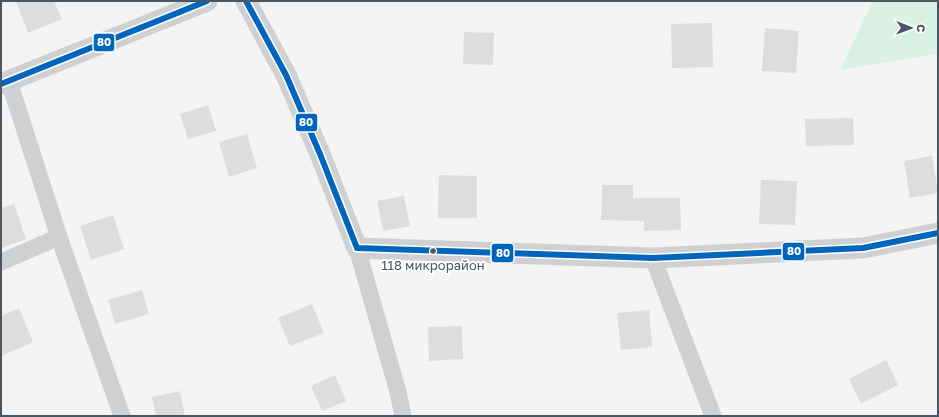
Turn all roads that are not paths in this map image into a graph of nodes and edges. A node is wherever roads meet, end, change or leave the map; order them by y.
1 (207, 1) edge
2 (246, 1) edge
3 (5, 82) edge
4 (938, 233) edge
5 (59, 237) junction
6 (358, 248) junction
7 (653, 258) junction
8 (1, 262) edge
9 (122, 416) edge
10 (402, 416) edge
11 (713, 416) edge

1 - 3 street
2 - 6 street
3 - 5 street
4 - 7 street
5 - 8 street
5 - 9 street
6 - 7 street
6 - 10 street
7 - 11 street

